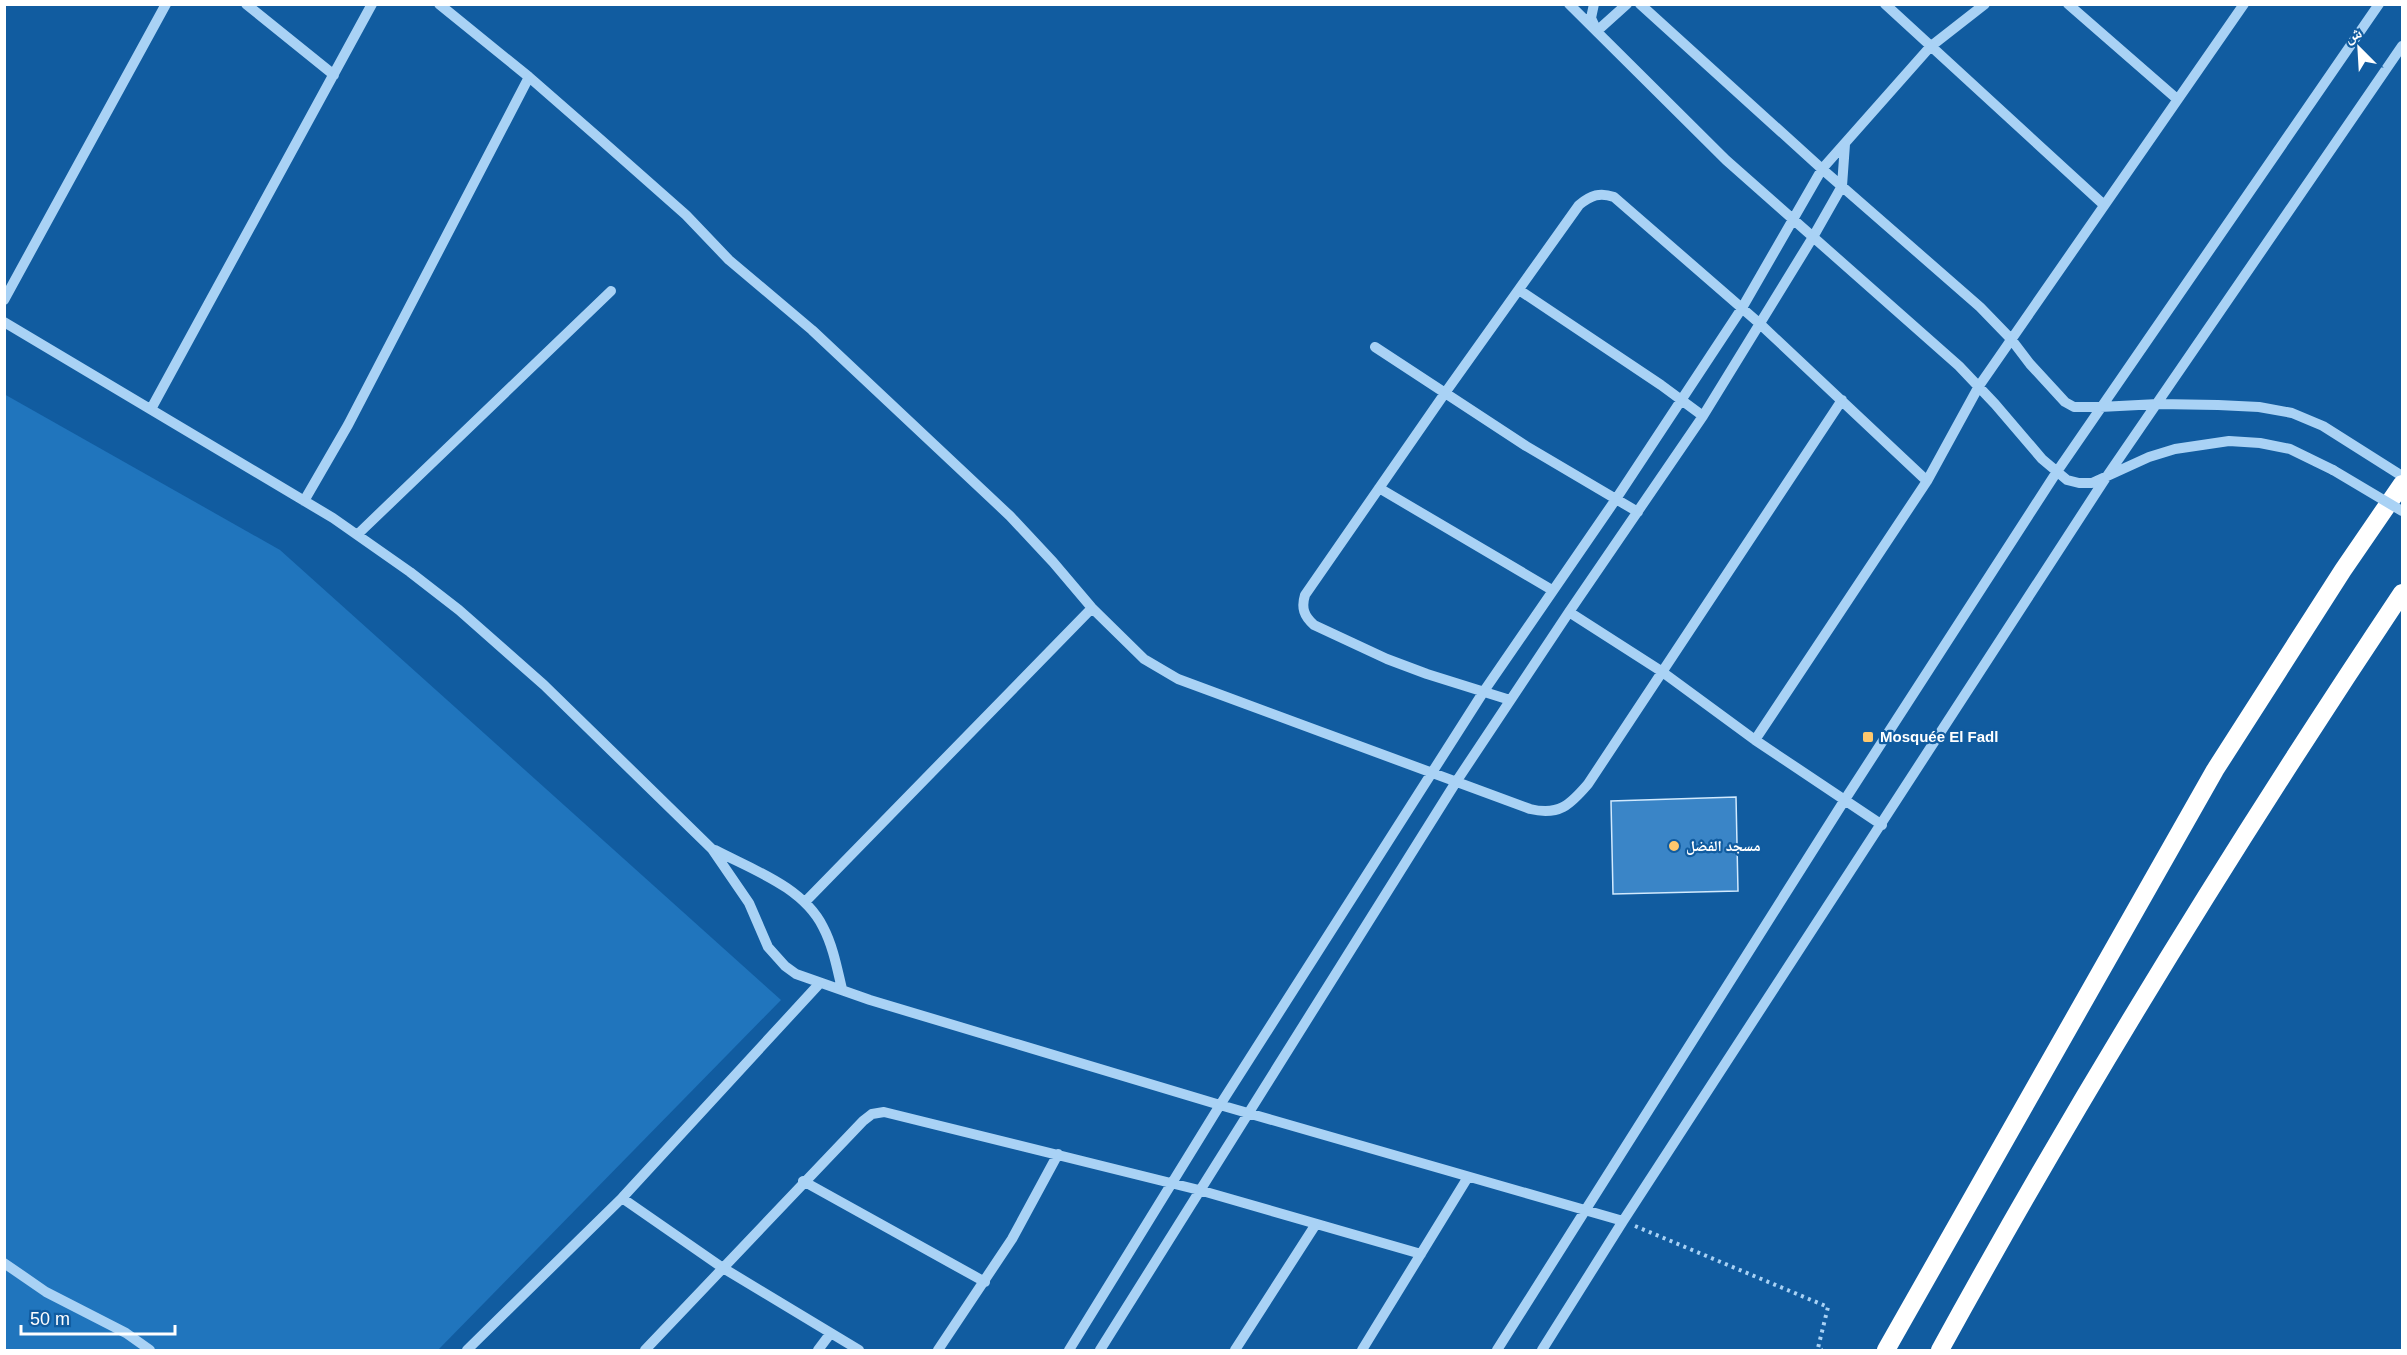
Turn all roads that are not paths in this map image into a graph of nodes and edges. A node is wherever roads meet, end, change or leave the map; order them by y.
1 (166, 4) edge
2 (246, 4) edge
3 (372, 4) edge
4 (439, 4) edge
5 (1569, 4) edge
6 (1594, 4) edge
7 (1627, 4) edge
8 (1640, 4) edge
9 (1885, 4) edge
10 (1985, 4) edge
11 (2068, 4) edge
12 (2244, 4) edge
13 (2379, 4) edge
14 (1597, 31) junction
15 (1930, 46) junction
16 (2403, 46) edge
17 (334, 75) junction
18 (529, 77) junction
19 (2177, 99) junction
20 (1845, 144) junction
21 (1822, 169) junction
22 (1842, 186) junction
23 (2103, 205) junction
24 (1793, 219) junction
25 (1813, 237) junction
26 (1519, 290) junction
27 (611, 291) dead end
28 (4, 300) edge
29 (1742, 308) junction
30 (4, 322) edge
31 (1759, 323) junction
32 (2011, 339) junction
33 (1375, 347) dead end
34 (1979, 386) junction
35 (1445, 393) junction
36 (1842, 399) junction
37 (1682, 400) junction
38 (2158, 404) junction
39 (2100, 407) junction
40 (151, 409) junction
41 (1702, 416) junction
42 (2056, 473) junction
43 (2403, 476) edge
44 (2105, 479) junction
45 (1927, 481) junction
46 (2403, 484) edge
47 (1379, 488) junction
48 (1616, 499) junction
49 (304, 501) junction
50 (2403, 511) edge
51 (1638, 512) junction
52 (358, 534) junction
53 (1552, 590) junction
54 (2403, 593) edge
55 (1092, 608) junction
56 (1569, 612) junction
57 (1661, 671) junction
58 (1484, 691) junction
59 (1510, 700) junction
60 (1755, 740) junction
61 (1433, 773) junction
62 (1456, 783) junction
63 (1844, 801) junction
64 (1882, 825) junction
65 (712, 849) junction
66 (805, 902) junction
67 (820, 982) junction
68 (842, 989) junction
69 (1220, 1105) junction
70 (1248, 1113) junction
71 (1058, 1154) junction
72 (1468, 1177) junction
73 (803, 1181) junction
74 (1173, 1185) junction
75 (1199, 1190) junction
76 (622, 1198) junction
77 (1585, 1210) junction
78 (1623, 1221) junction
79 (1316, 1224) junction
80 (1421, 1254) junction
81 (4, 1263) edge
82 (723, 1268) junction
83 (985, 1282) junction
84 (830, 1334) junction
85 (150, 1350) edge
86 (467, 1350) edge
87 (645, 1350) edge
88 (818, 1350) edge
89 (858, 1350) edge
90 (938, 1350) edge
91 (1069, 1350) edge
92 (1100, 1350) edge
93 (1235, 1350) edge
94 (1362, 1350) edge
95 (1497, 1350) edge
96 (1542, 1350) edge
97 (1886, 1350) edge
98 (1941, 1350) edge

1 - 28 street
2 - 17 street
3 - 17 street
4 - 18 street
5 - 14 street
6 - 14 street
7 - 14 street
8 - 21 street
9 - 15 street
10 - 15 street
11 - 19 street
12 - 19 street
13 - 39 street
14 - 24 street
15 - 20 street
15 - 23 street
16 - 38 street
17 - 40 street
18 - 49 street
18 - 55 street
19 - 23 street
20 - 21 street
20 - 22 street
21 - 22 street
21 - 24 street
22 - 25 street
22 - 32 street
23 - 32 street
24 - 25 street
24 - 29 street
25 - 31 street
25 - 34 street
26 - 29 street
26 - 35 street
26 - 37 street
27 - 52 street
29 - 31 street
29 - 37 street
30 - 40 street
31 - 36 street
31 - 41 street
32 - 34 street
32 - 39 street
33 - 35 street
34 - 42 street
34 - 45 street
35 - 47 street
35 - 48 street
36 - 45 street
36 - 57 street
37 - 41 street
37 - 48 street
38 - 39 street
38 - 43 street
38 - 44 street
39 - 42 street
40 - 49 street
41 - 51 street
42 - 44 street
42 - 63 street
44 - 50 street, bridge
44 - 64 street
45 - 60 street
46 - 97 highway
47 - 53 street
47 - 58 street
48 - 51 street
48 - 53 street
49 - 52 street
51 - 56 street
52 - 65 street
53 - 58 street
54 - 98 highway
55 - 61 street
55 - 66 street
56 - 57 street
56 - 59 street
57 - 60 street
57 - 62 street
58 - 59 street
58 - 61 street
59 - 62 street
60 - 63 street
61 - 62 street
61 - 69 street
62 - 70 street
63 - 64 street
63 - 77 street
64 - 78 street
65 - 66 street
65 - 67 street
66 - 68 street
67 - 68 street
67 - 76 street
68 - 69 street
69 - 70 street
69 - 74 street
70 - 72 street
70 - 75 street
71 - 73 street
71 - 74 street
71 - 83 street
72 - 77 street
72 - 80 street
73 - 82 street
73 - 83 street
74 - 75 street
74 - 91 street
75 - 79 street
75 - 92 street
76 - 82 street
76 - 86 street
77 - 78 street
77 - 95 street
78 - 96 street
79 - 80 street
79 - 93 street
80 - 94 street
81 - 85 street
82 - 84 street
82 - 87 street
83 - 90 street
84 - 88 street
84 - 89 street

